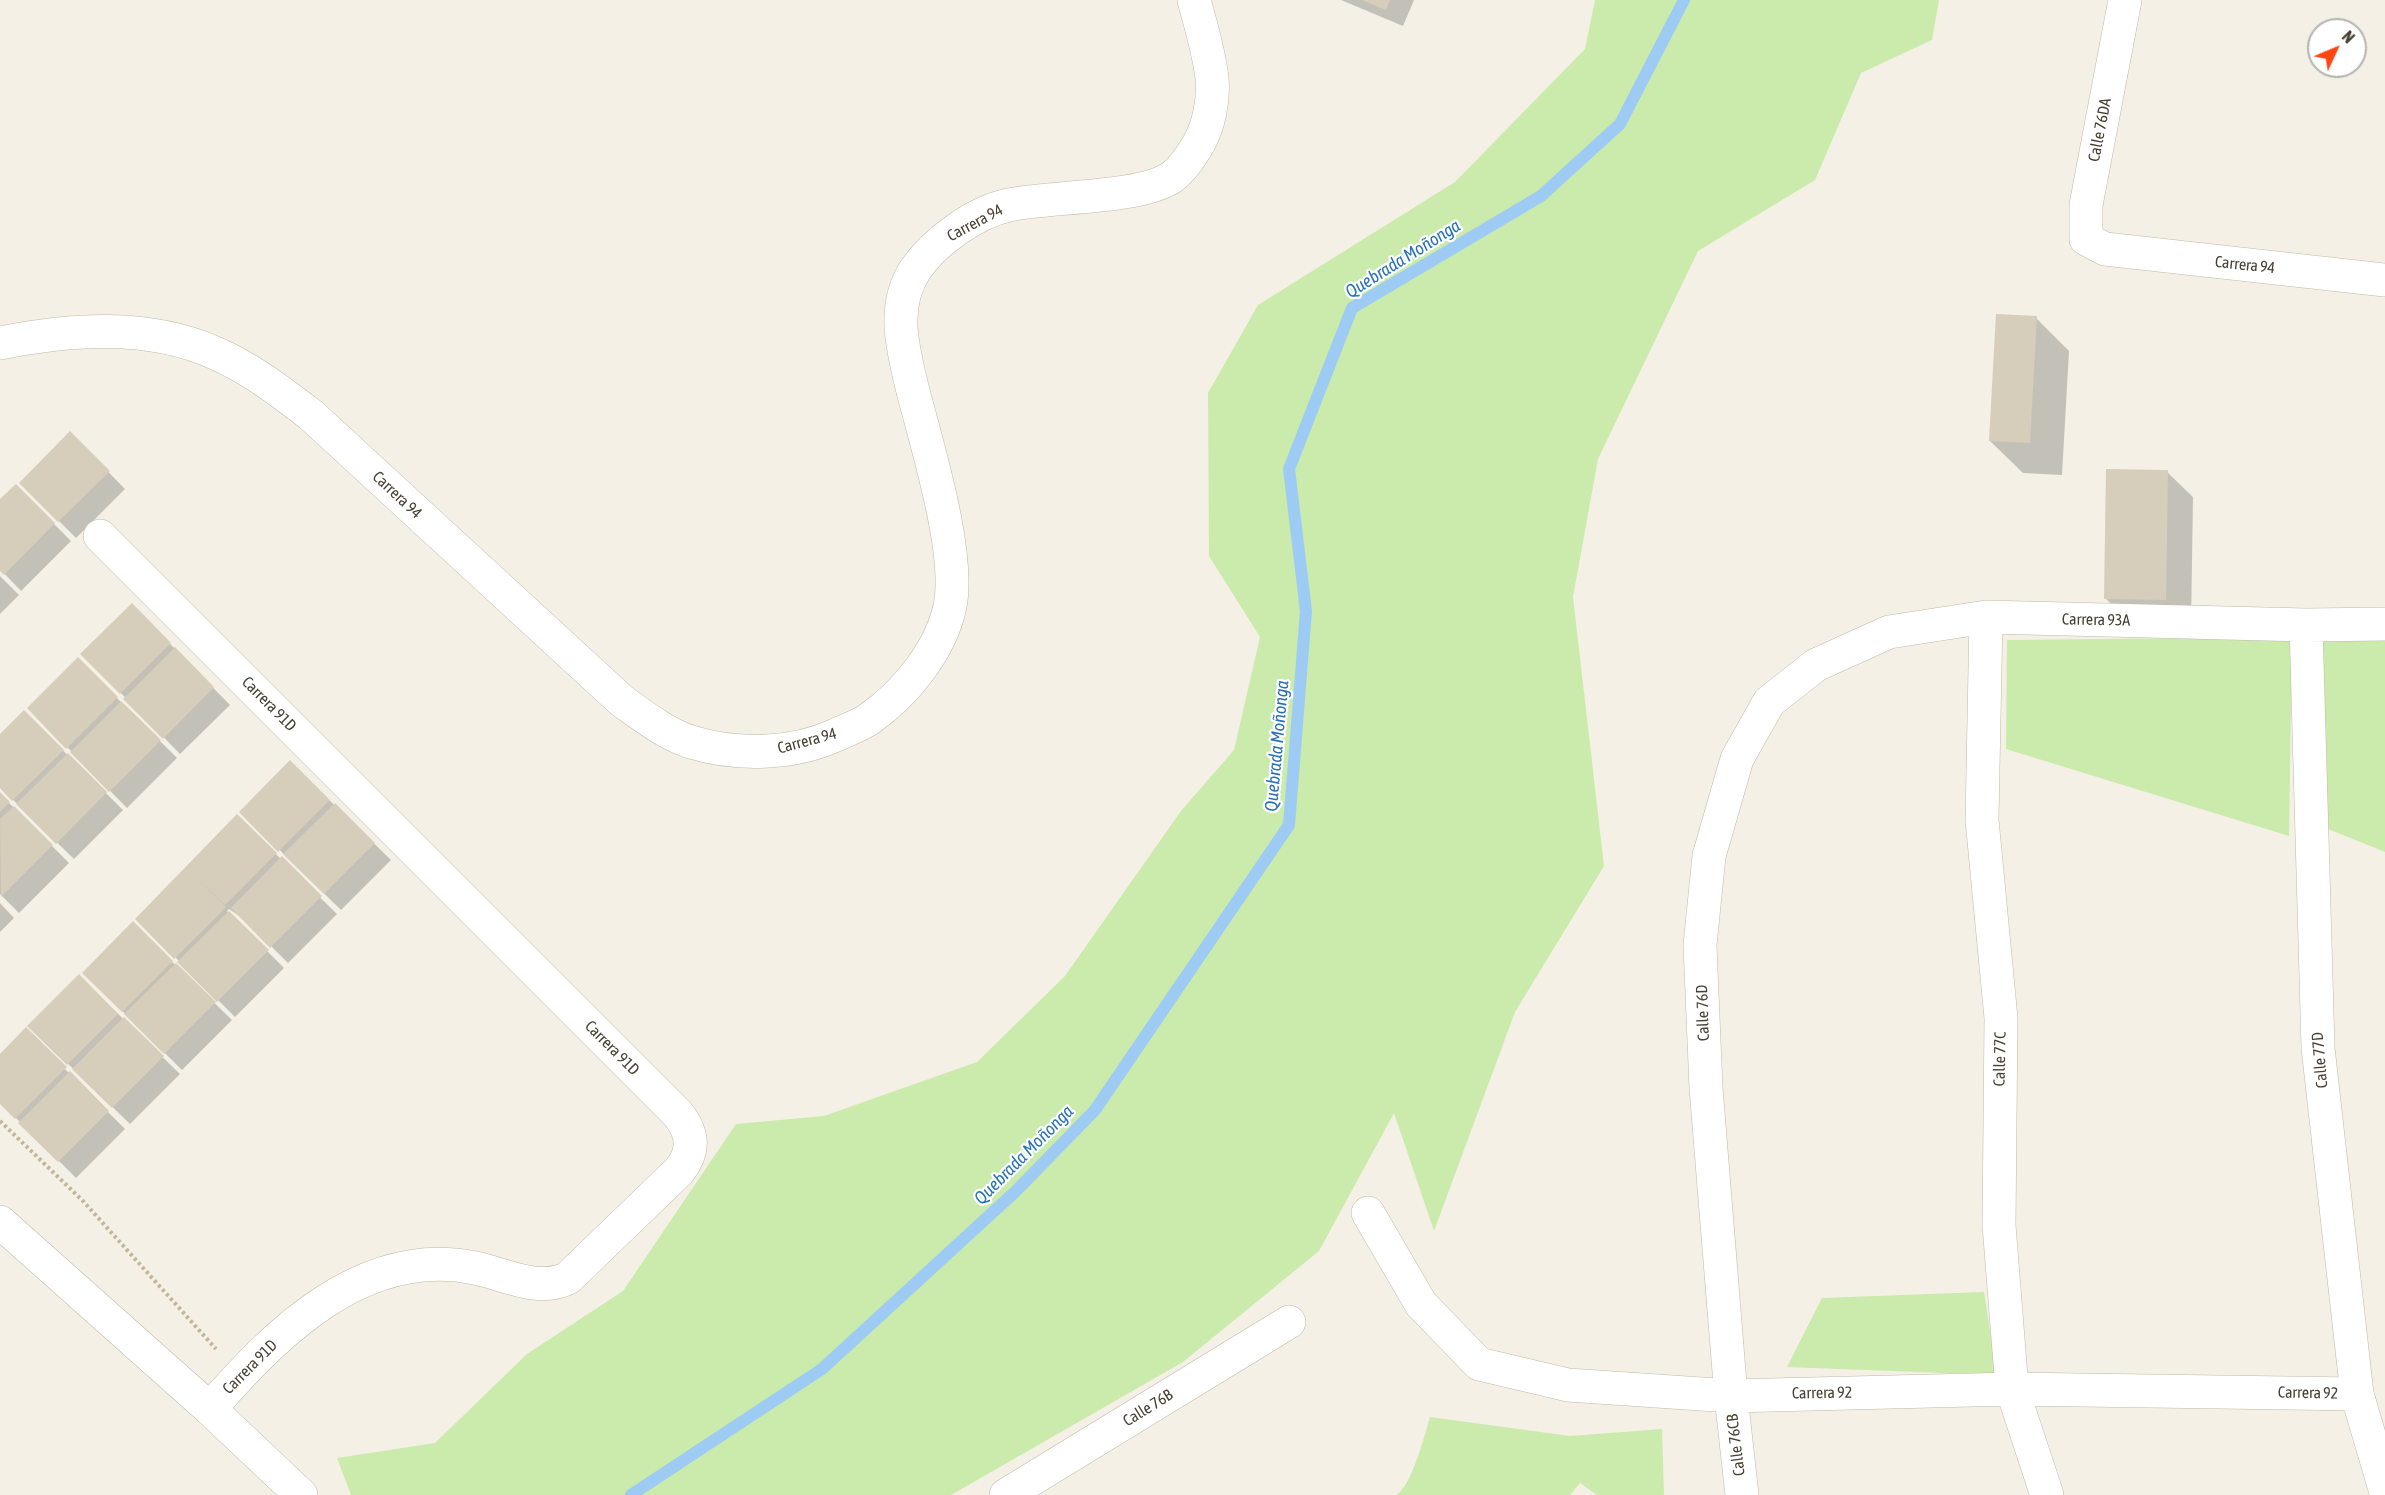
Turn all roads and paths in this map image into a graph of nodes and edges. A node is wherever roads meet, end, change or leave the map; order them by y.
1 (1194, 0) edge
2 (2125, 0) edge
3 (2105, 249) joint
4 (2385, 280) edge
5 (0, 343) edge
6 (100, 536) dead end
7 (1986, 617) junction
8 (2385, 624) edge
9 (2306, 625) junction
10 (1816, 666) joint
11 (0, 1121) edge
12 (1368, 1213) dead end
13 (0, 1222) edge
14 (1289, 1322) dead end
15 (239, 1375) junction
16 (2012, 1389) junction
17 (2357, 1394) junction
18 (1731, 1396) junction
19 (210, 1409) junction
20 (2385, 1489) edge
21 (301, 1495) edge
22 (1006, 1495) edge
23 (1742, 1495) edge
24 (2047, 1495) edge

1 - 5 street, Carrera 94
2 - 3 street, Calle 76DA
3 - 4 street, Carrera 94
6 - 15 street, Carrera 91D
7 - 9 street, Carrera 93A
7 - 10 street, Carrera 93A
7 - 16 street, Calle 77C
8 - 9 street, Carrera 93A
9 - 17 street, Calle 77D
10 - 18 street, Calle 76D
11 - 15 path
12 - 18 street, Carrera 92
13 - 19 street, Carrera 91D
14 - 22 street, Calle 76B
15 - 19 street, Carrera 91D
16 - 17 street, Carrera 92
16 - 18 street, Carrera 92
16 - 24 street, Calle 77C
17 - 20 street, Calle 77D
18 - 23 street, Calle 76CB
19 - 21 street, Carrera 91D

